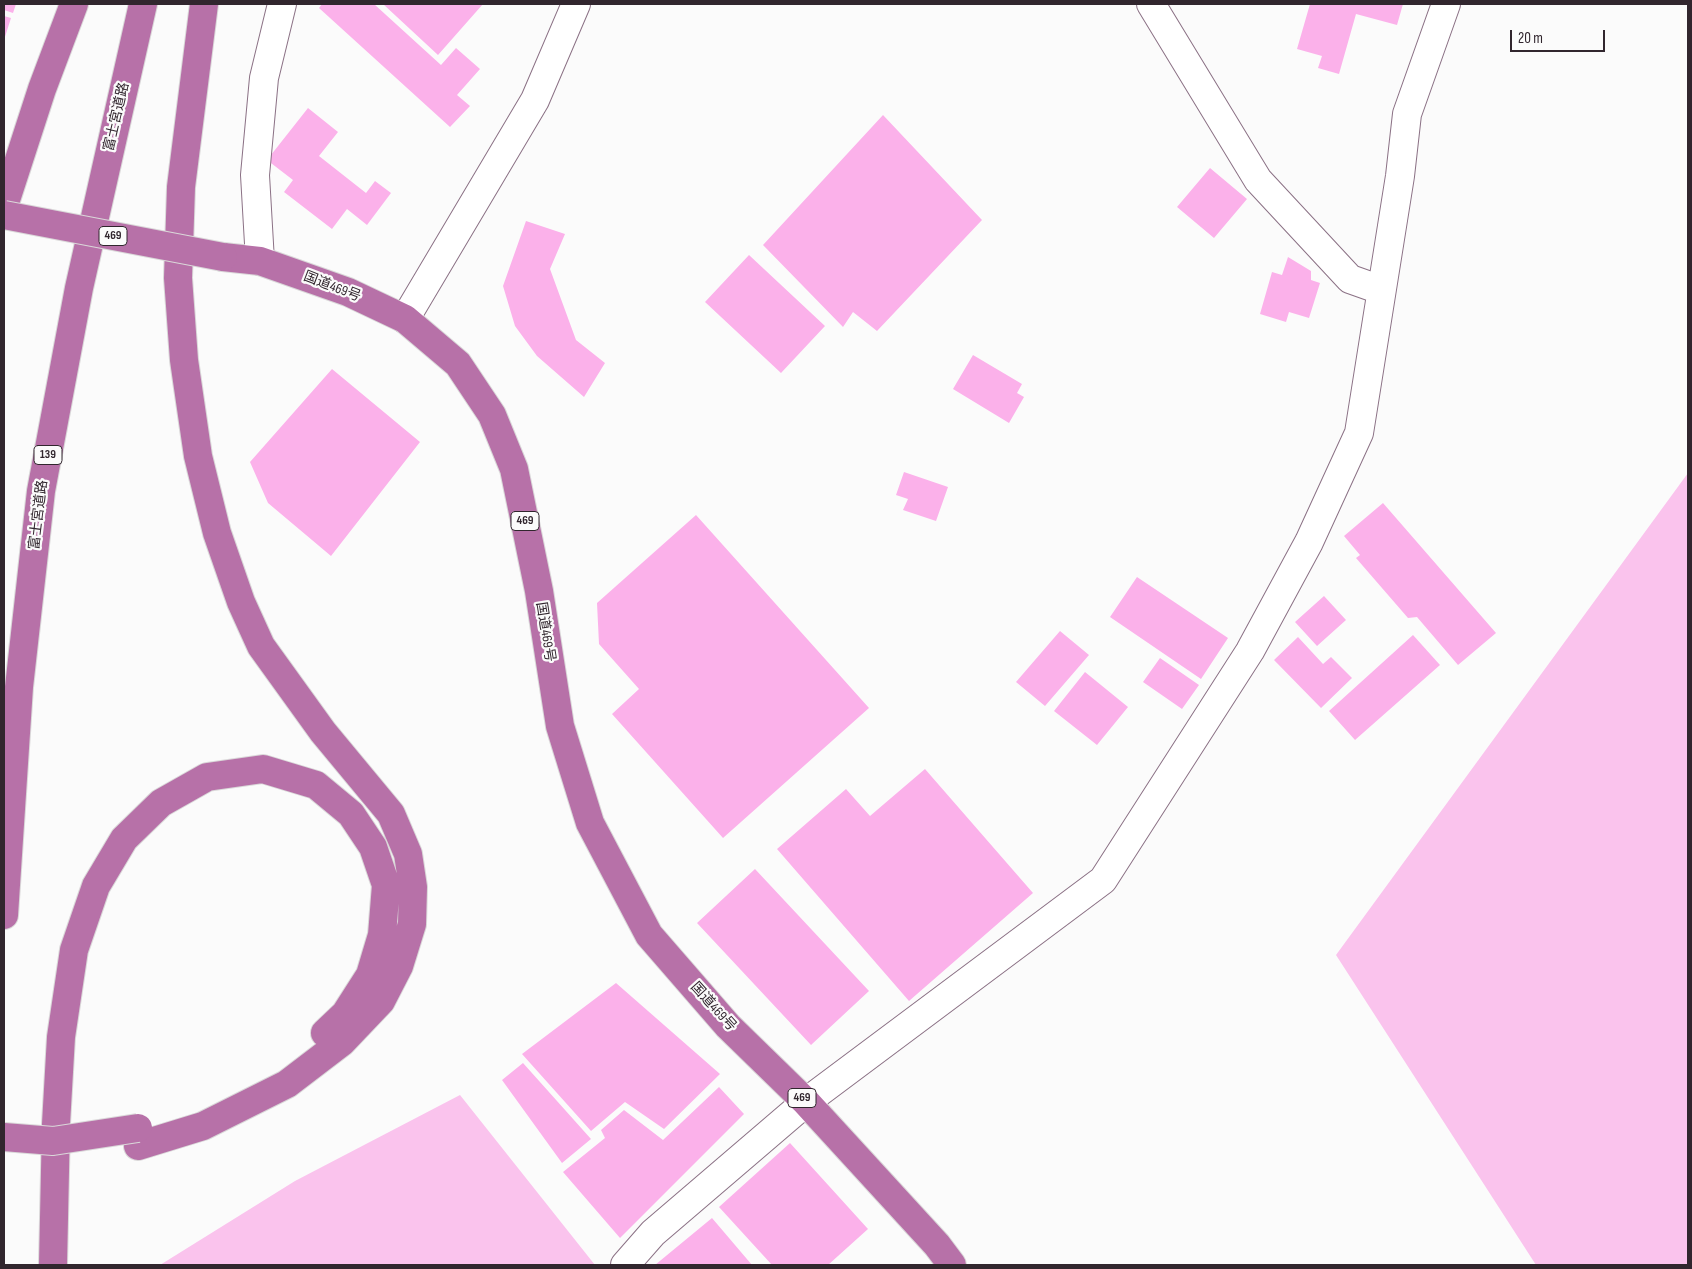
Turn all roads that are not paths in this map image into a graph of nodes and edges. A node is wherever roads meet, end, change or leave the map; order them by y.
1 (74, 4) edge
2 (142, 4) edge
3 (204, 4) edge
4 (282, 4) edge
5 (576, 4) edge
6 (1151, 4) edge
7 (1446, 4) edge
8 (4, 206) edge
9 (4, 215) edge
10 (260, 261) junction
11 (1381, 290) junction
12 (405, 319) junction
13 (4, 914) edge
14 (806, 1102) junction
15 (4, 1137) edge
16 (138, 1137) junction
17 (4, 1156) edge
18 (52, 1265) edge
19 (624, 1265) edge
20 (952, 1265) edge

1 - 8 highway
2 - 13 highway, 富士宮道路 / 139
3 - 16 highway
4 - 10 street
5 - 12 street
6 - 11 street
7 - 11 street
9 - 10 highway, 国道469号 / 469, bridge
10 - 12 highway, 国道469号 / 469
11 - 14 street
12 - 14 highway, 国道469号 / 469
14 - 19 street
14 - 20 highway, 国道469号 / 469
15 - 16 highway, bridge
16 - 17 highway
16 - 18 highway

